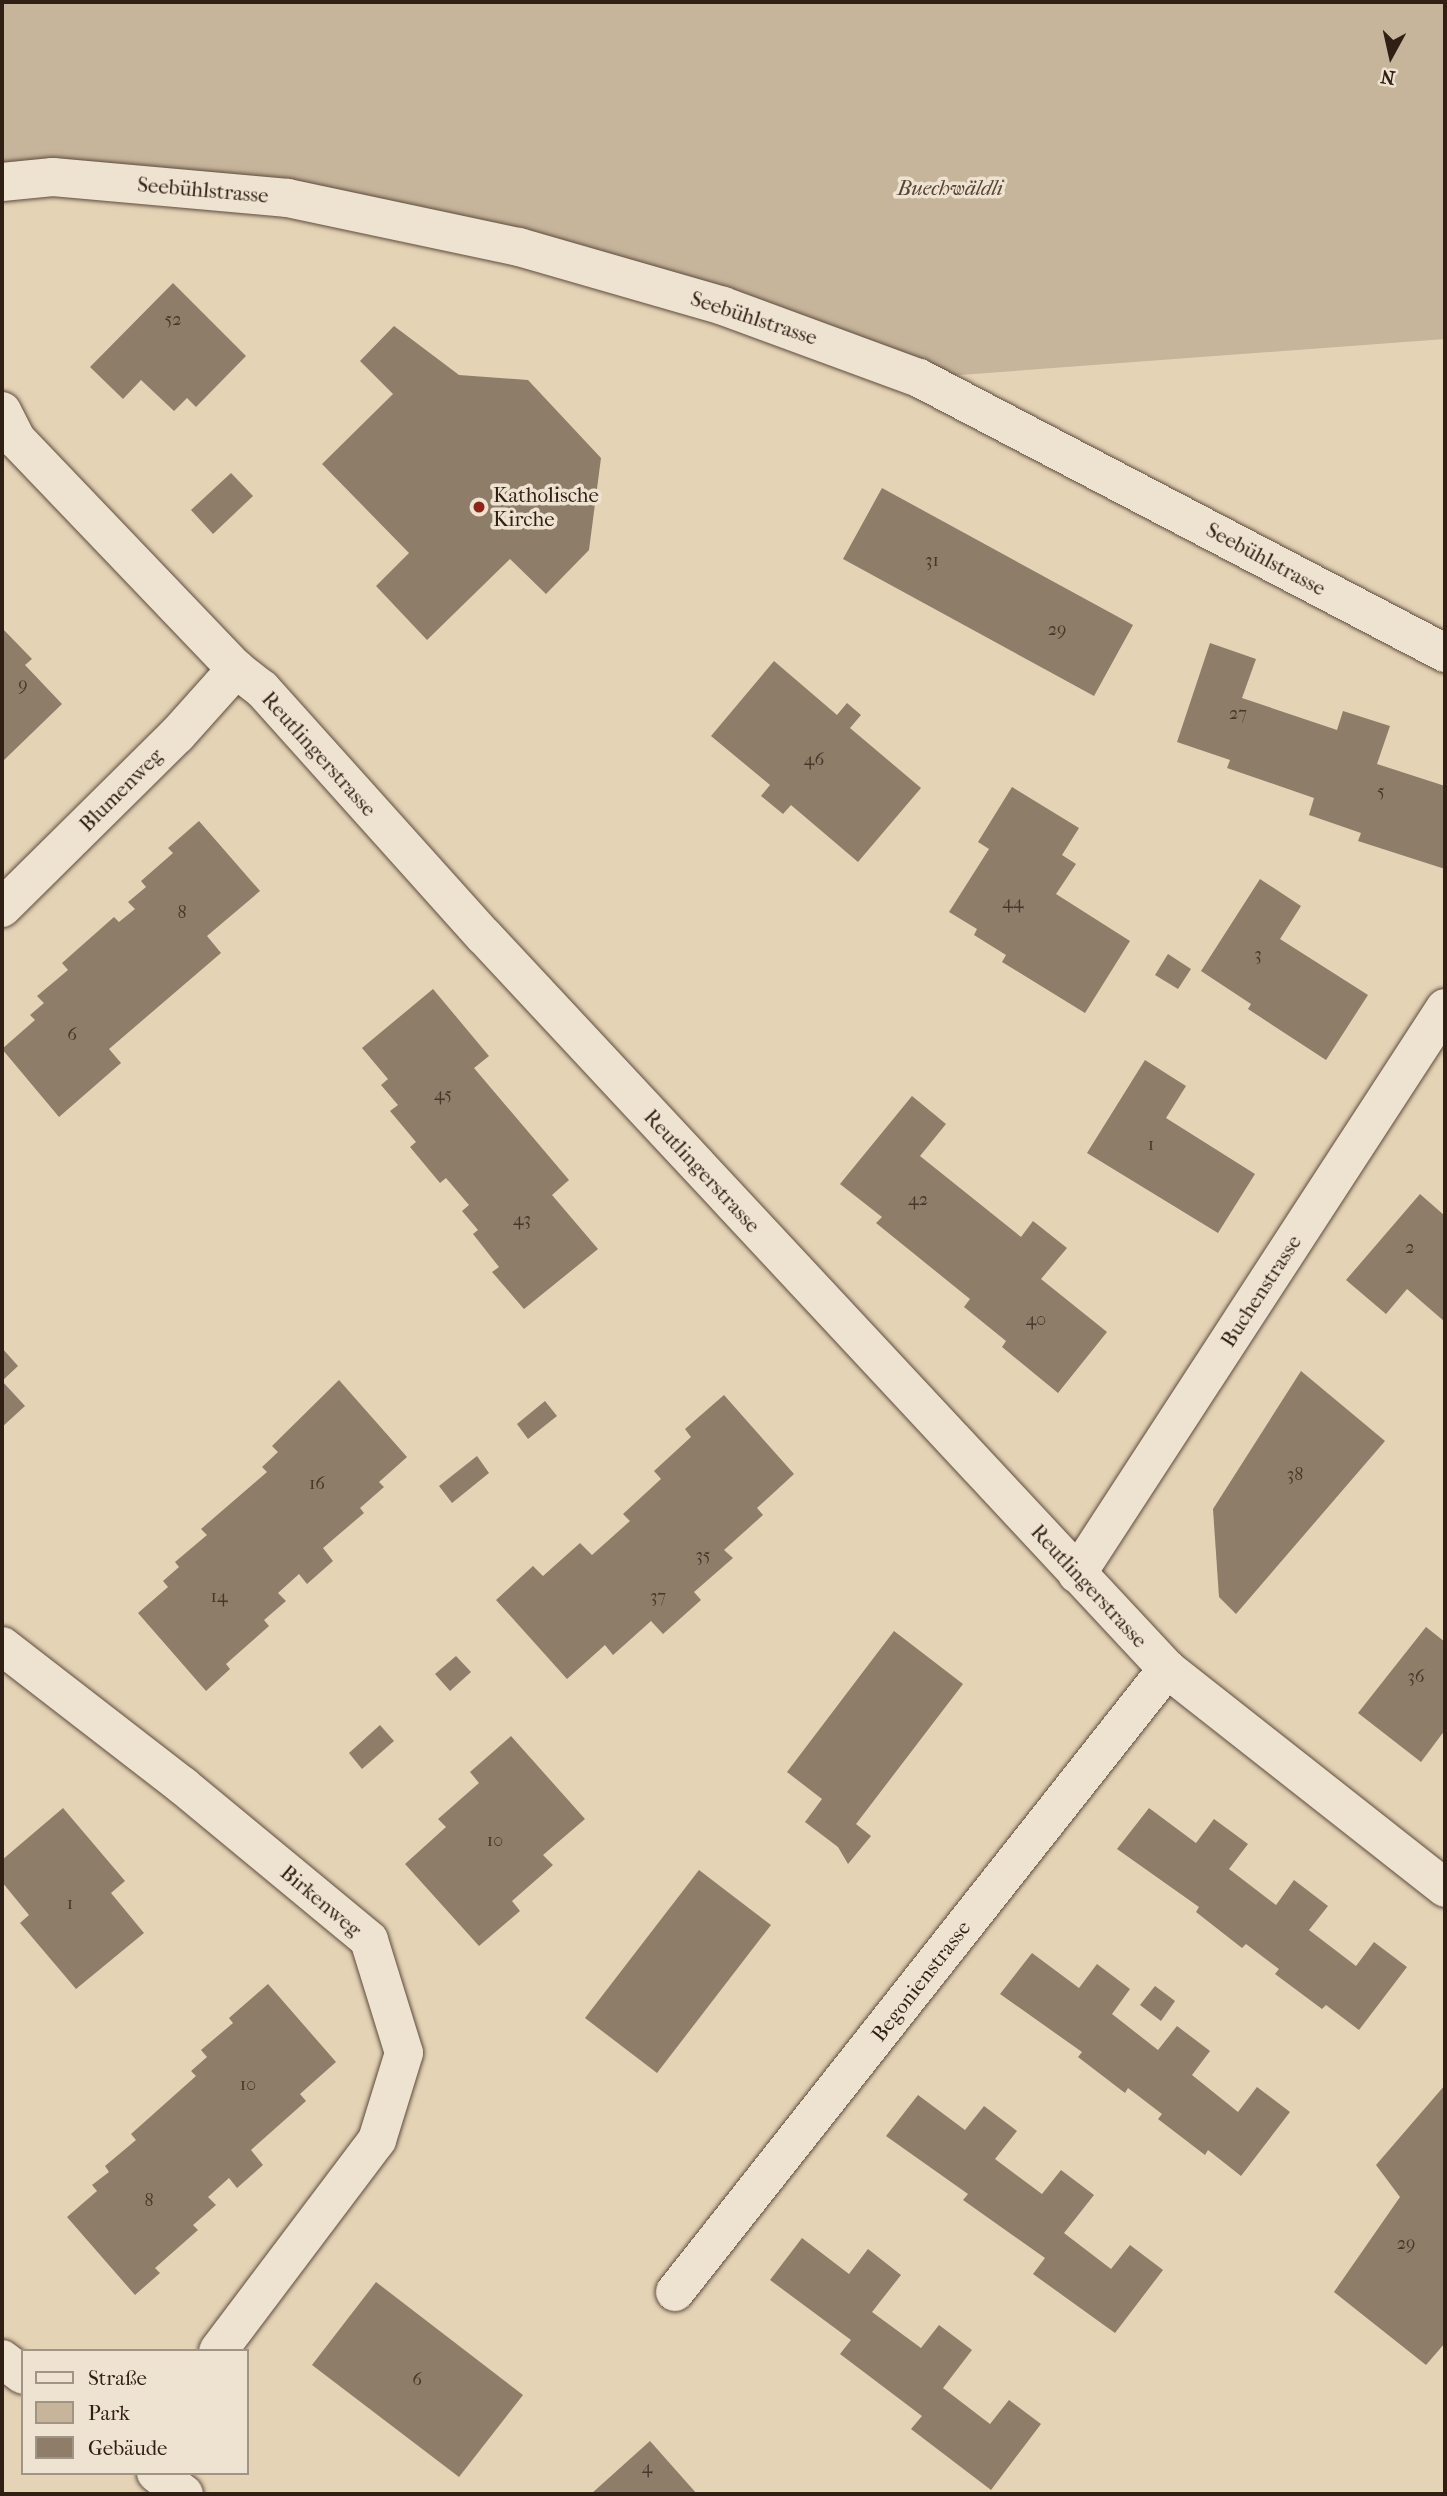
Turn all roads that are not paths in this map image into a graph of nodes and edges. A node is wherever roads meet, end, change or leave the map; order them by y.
1 (2, 182) edge
2 (2, 411) edge
3 (1445, 653) edge
4 (236, 669) junction
5 (2, 908) edge
6 (1445, 1008) edge
7 (1077, 1574) junction
8 (2, 1646) edge
9 (1167, 1669) junction
10 (1445, 1888) edge
11 (675, 2292) dead end
12 (220, 2349) edge
13 (2, 2359) edge
14 (21, 2373) edge
15 (159, 2475) edge
16 (184, 2494) edge

1 - 3 street, Seebühlstrasse
2 - 4 street, Reutlingerstrasse
4 - 5 street, Blumenweg
4 - 7 street, Reutlingerstrasse
6 - 7 street, Buchenstrasse
7 - 9 street, Reutlingerstrasse
8 - 12 street, Birkenweg
9 - 10 street, Reutlingerstrasse
9 - 11 street, Begonienstrasse
13 - 14 street
15 - 16 street

